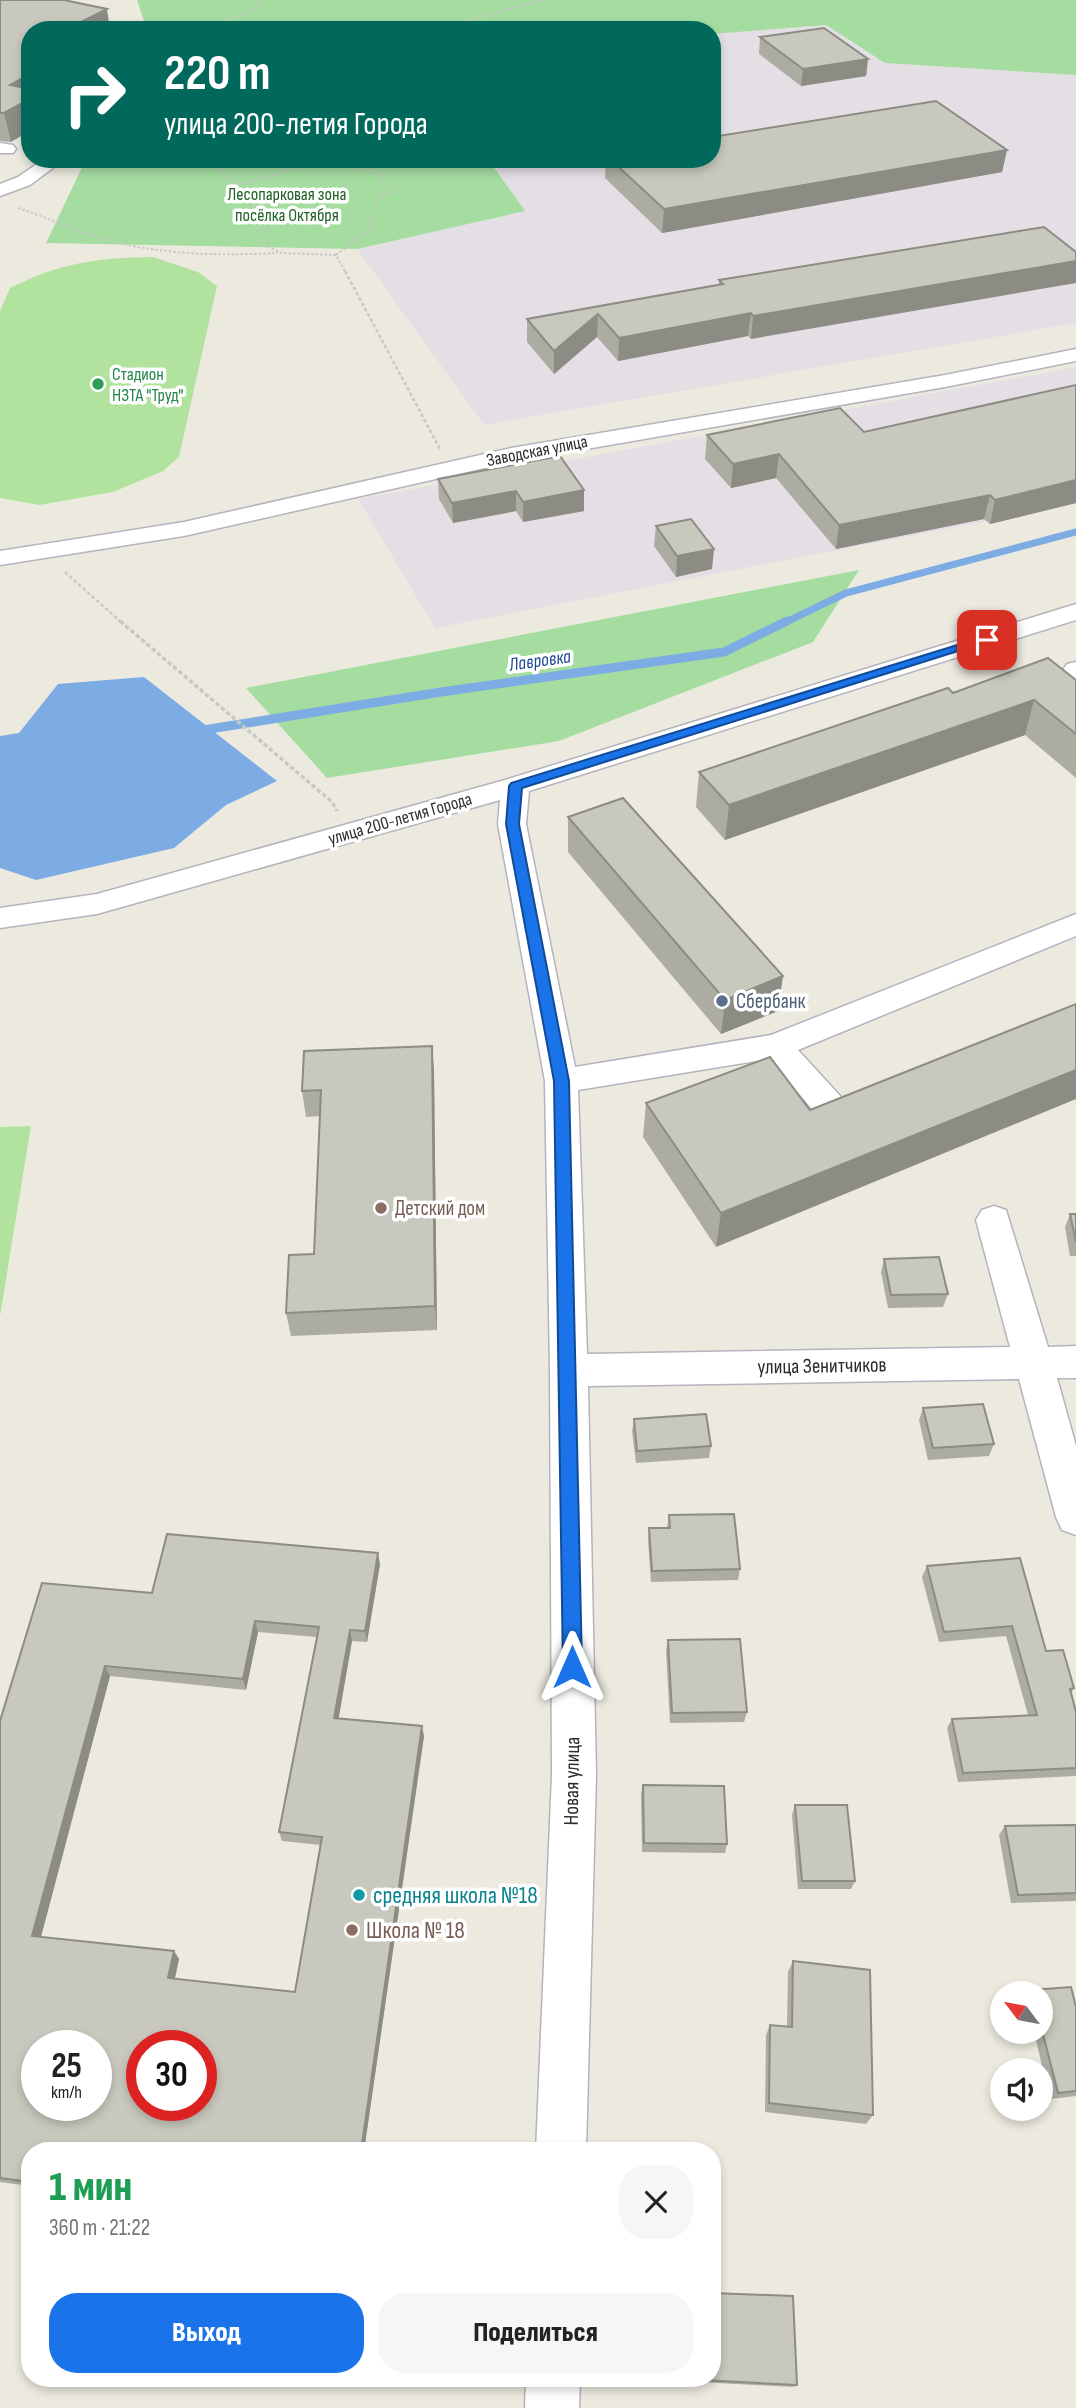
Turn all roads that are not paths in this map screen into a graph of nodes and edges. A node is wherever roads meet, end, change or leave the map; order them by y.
1 (43, 168) edge
2 (0, 190) edge
3 (1076, 355) edge
4 (0, 558) edge
5 (1076, 612) edge
6 (1076, 670) edge
7 (1076, 677) edge
8 (515, 786) junction
9 (0, 918) edge
10 (1076, 924) edge
11 (776, 1046) junction
12 (561, 1081) junction
13 (899, 1088) edge
14 (994, 1220) dead end
15 (1076, 1362) edge
16 (1034, 1363) junction
17 (569, 1370) junction
18 (1076, 1517) edge
19 (561, 2142) edge
20 (553, 2387) edge
21 (552, 2408) edge

1 - 2 street
3 - 4 street, Заводская улица
5 - 8 street, улица 200-летия Города
6 - 7 street
8 - 9 street, улица 200-летия Города
8 - 12 street, Новая улица
10 - 11 street
11 - 12 street
11 - 13 street
12 - 17 street, Новая улица
14 - 16 street
15 - 16 street, улица Зенитчиков
16 - 17 street, улица Зенитчиков
16 - 18 street
17 - 19 street, Новая улица
20 - 21 street

